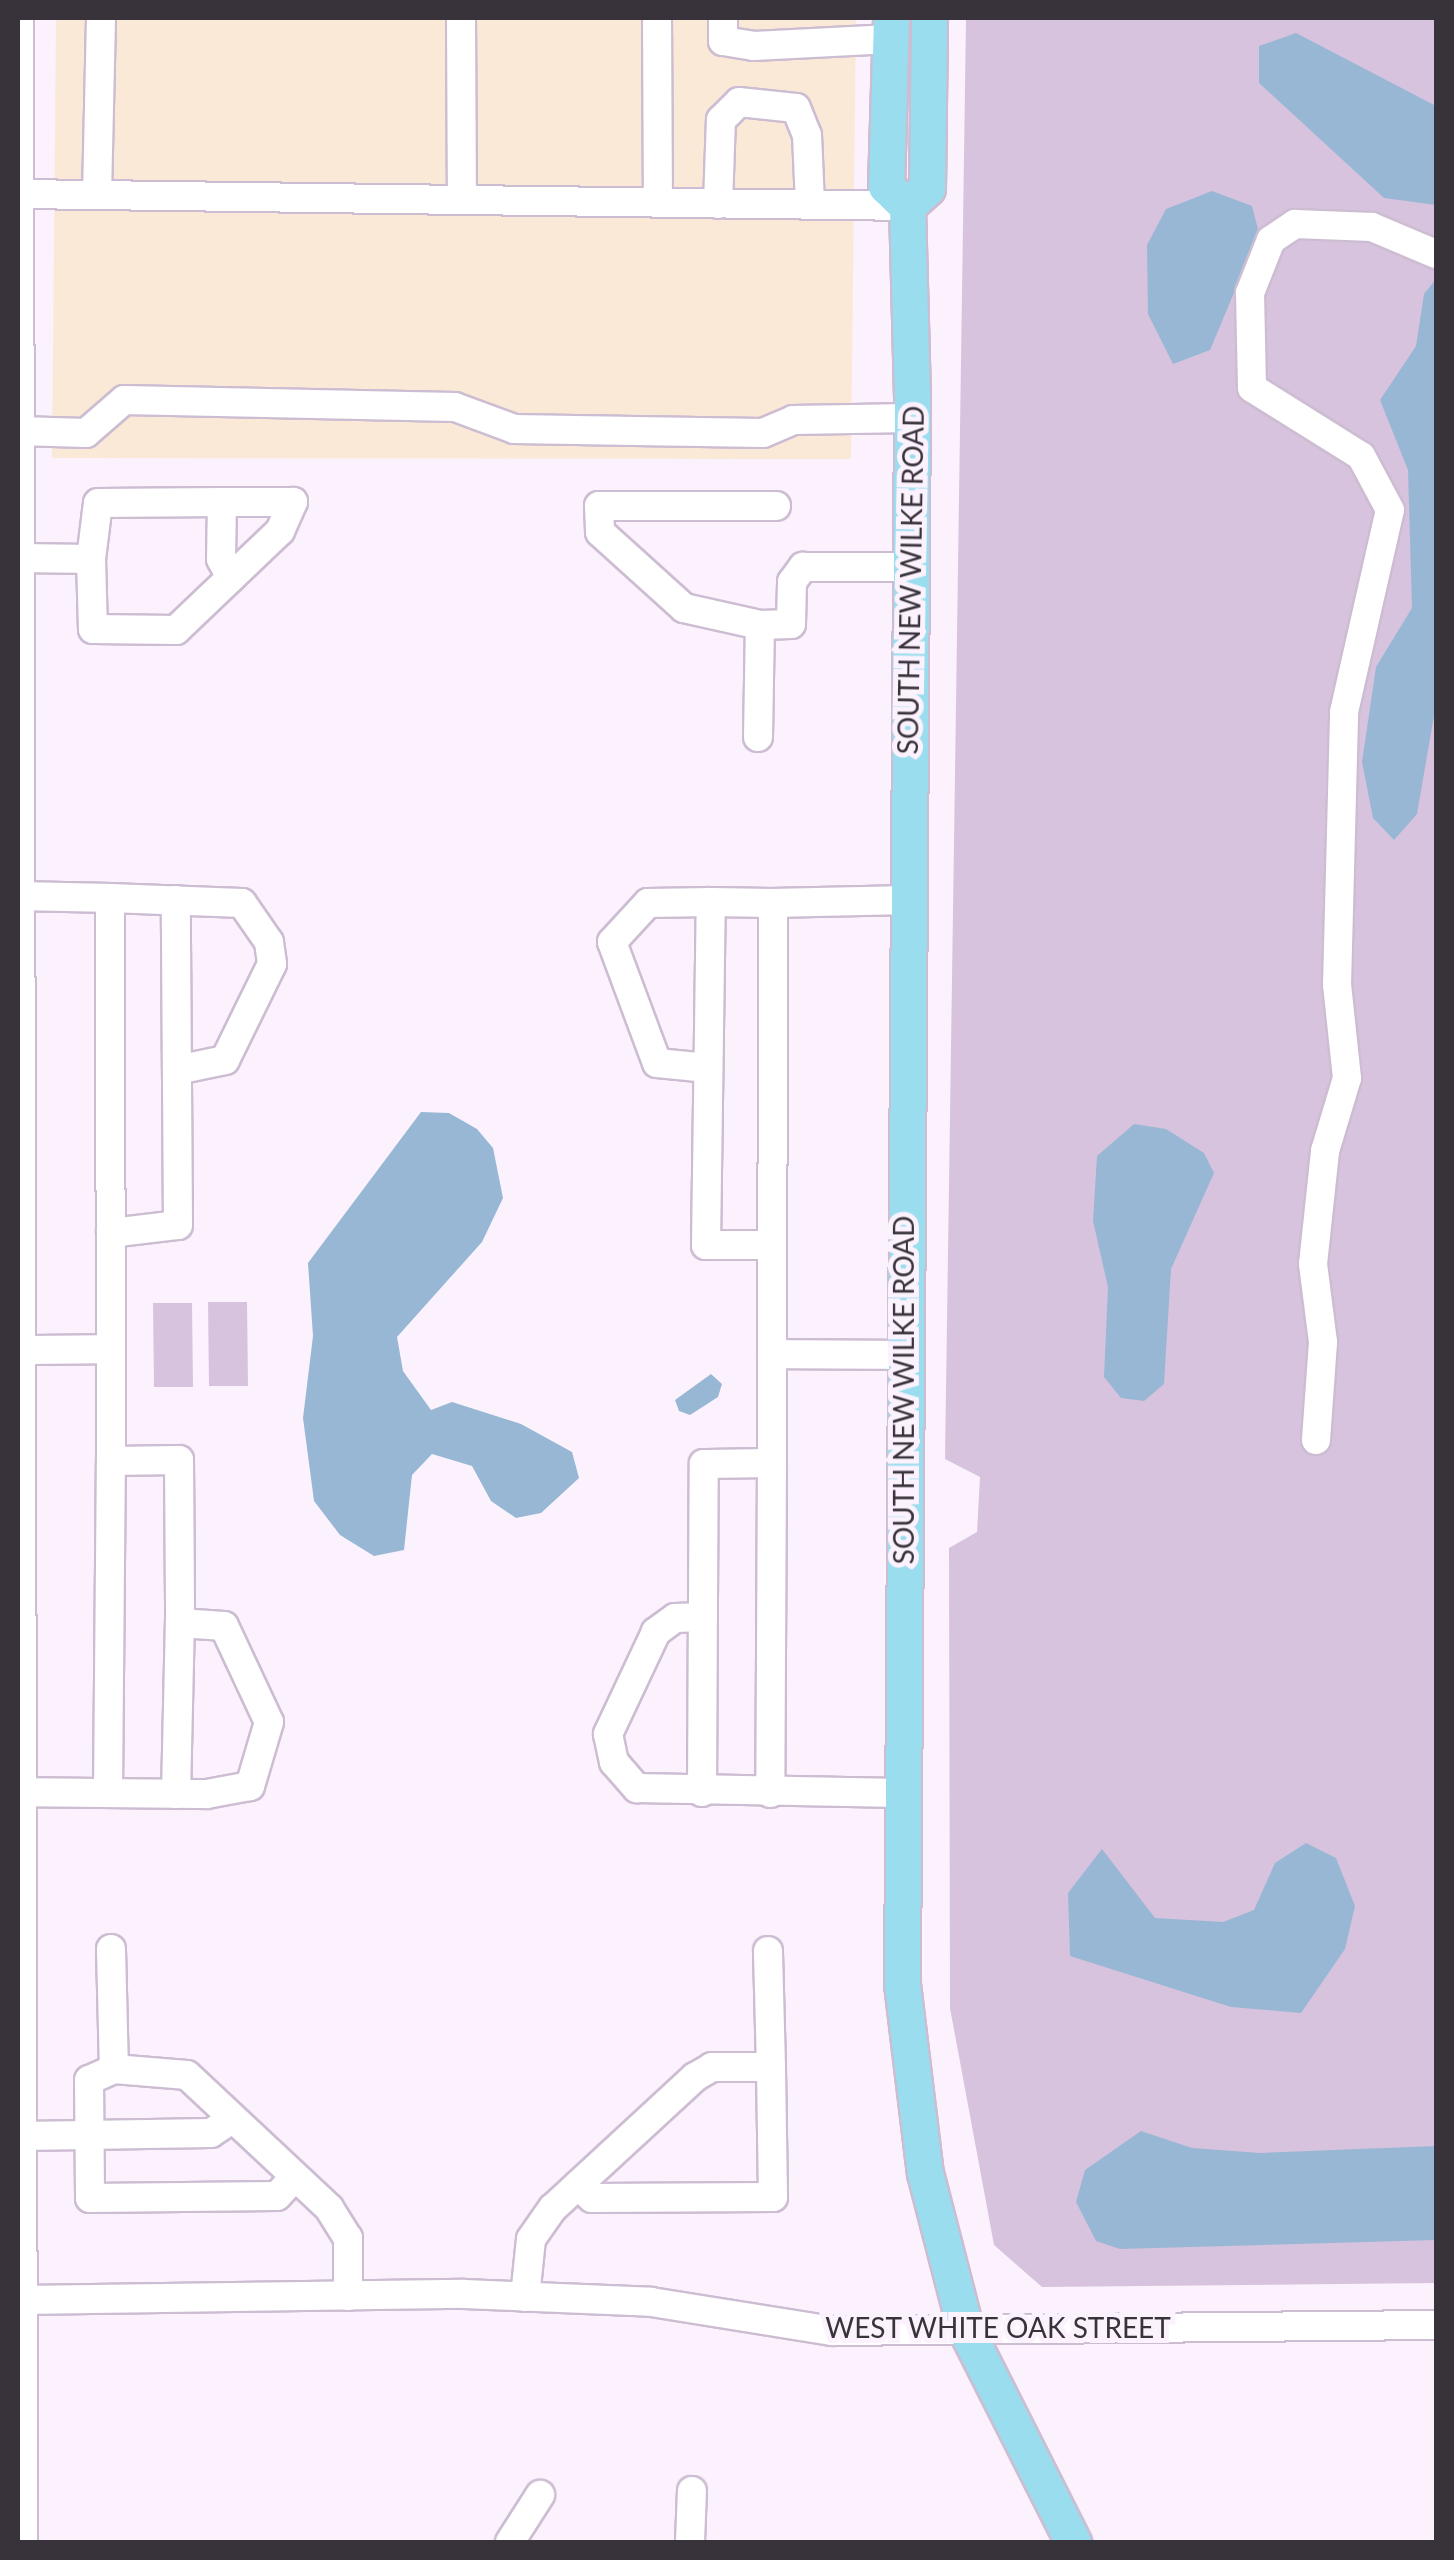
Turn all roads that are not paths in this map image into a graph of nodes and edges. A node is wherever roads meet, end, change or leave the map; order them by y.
1 (19, 18) edge
2 (101, 18) edge
3 (461, 18) edge
4 (657, 18) edge
5 (723, 18) edge
6 (929, 18) edge
7 (891, 28) edge
8 (817, 30) edge
9 (19, 194) edge
10 (97, 195) junction
11 (462, 200) junction
12 (658, 203) junction
13 (718, 204) junction
14 (810, 205) junction
15 (907, 206) junction
16 (1436, 254) edge
17 (18, 290) edge
18 (911, 418) junction
19 (20, 430) edge
20 (222, 502) junction
21 (776, 506) dead end
22 (20, 558) edge
23 (91, 559) junction
24 (910, 568) junction
25 (231, 578) junction
26 (760, 625) junction
27 (758, 737) dead end
28 (20, 896) junction
29 (110, 898) junction
30 (176, 900) junction
31 (906, 900) junction
32 (711, 902) junction
33 (773, 903) junction
34 (19, 1065) edge
35 (708, 1068) junction
36 (177, 1070) junction
37 (111, 1232) junction
38 (772, 1245) junction
39 (111, 1349) junction
40 (21, 1350) junction
41 (772, 1354) junction
42 (902, 1355) junction
43 (1316, 1440) dead end
44 (112, 1461) junction
45 (772, 1463) junction
46 (703, 1617) junction
47 (180, 1623) junction
48 (20, 1747) edge
49 (22, 1792) junction
50 (702, 1792) junction
51 (770, 1792) junction
52 (108, 1793) junction
53 (900, 1793) junction
54 (176, 1794) junction
55 (20, 1928) edge
56 (110, 1949) dead end
57 (768, 1950) dead end
58 (771, 2066) junction
59 (114, 2069) junction
60 (232, 2119) junction
61 (90, 2134) junction
62 (22, 2136) junction
63 (295, 2177) junction
64 (578, 2186) junction
65 (348, 2296) junction
66 (525, 2297) junction
67 (22, 2300) junction
68 (1436, 2325) edge
69 (965, 2328) junction
70 (692, 2491) dead end
71 (540, 2495) dead end
72 (22, 2542) edge
73 (510, 2542) edge
74 (690, 2542) edge
75 (1073, 2542) edge

1 - 9 street
2 - 10 street
3 - 11 street
4 - 12 street
5 - 8 street
6 - 15 main road, SOUTH NEW WILKE ROAD
7 - 8 street
7 - 15 main road, SOUTH NEW WILKE ROAD
9 - 10 street
9 - 17 street
10 - 11 street
11 - 12 street
12 - 13 street
13 - 14 street
13 - 14 street
14 - 15 street
15 - 18 main road, SOUTH NEW WILKE ROAD
16 - 43 street
17 - 19 street
18 - 19 street
18 - 24 main road, SOUTH NEW WILKE ROAD
19 - 22 street
20 - 23 street
20 - 25 street
20 - 25 street
21 - 26 street
22 - 23 street
22 - 28 street
23 - 25 street
24 - 26 street
24 - 31 main road, SOUTH NEW WILKE ROAD
26 - 27 street
28 - 29 street
28 - 34 street
29 - 30 street
29 - 37 street
30 - 36 street
30 - 36 street
31 - 33 street
31 - 42 main road, SOUTH NEW WILKE ROAD
32 - 33 street
32 - 35 street
32 - 35 street
33 - 38 street
34 - 40 street
35 - 38 street
36 - 37 street
37 - 39 street
38 - 41 street
39 - 40 street
39 - 44 street
40 - 48 street
41 - 42 street
41 - 45 street
42 - 53 main road, SOUTH NEW WILKE ROAD
44 - 47 street
44 - 52 street
45 - 46 street
45 - 51 street
46 - 50 street
46 - 50 street
47 - 54 street
47 - 54 street
48 - 49 street
49 - 52 street
49 - 55 street
50 - 51 street
51 - 53 street
52 - 54 street
53 - 69 main road, SOUTH NEW WILKE ROAD
55 - 62 street
56 - 59 street
57 - 58 street
58 - 64 street
58 - 64 street
59 - 60 street
59 - 61 street
60 - 61 street
60 - 63 street
61 - 62 street
61 - 63 street
62 - 67 street
63 - 65 street
64 - 66 street
65 - 66 street, WEST WHITE OAK STREET
65 - 67 street, WEST WHITE OAK STREET
66 - 69 street, WEST WHITE OAK STREET
67 - 72 street
68 - 69 street, WEST WHITE OAK STREET
69 - 75 main road, SOUTH NEW WILKE ROAD
70 - 74 street
71 - 73 street

